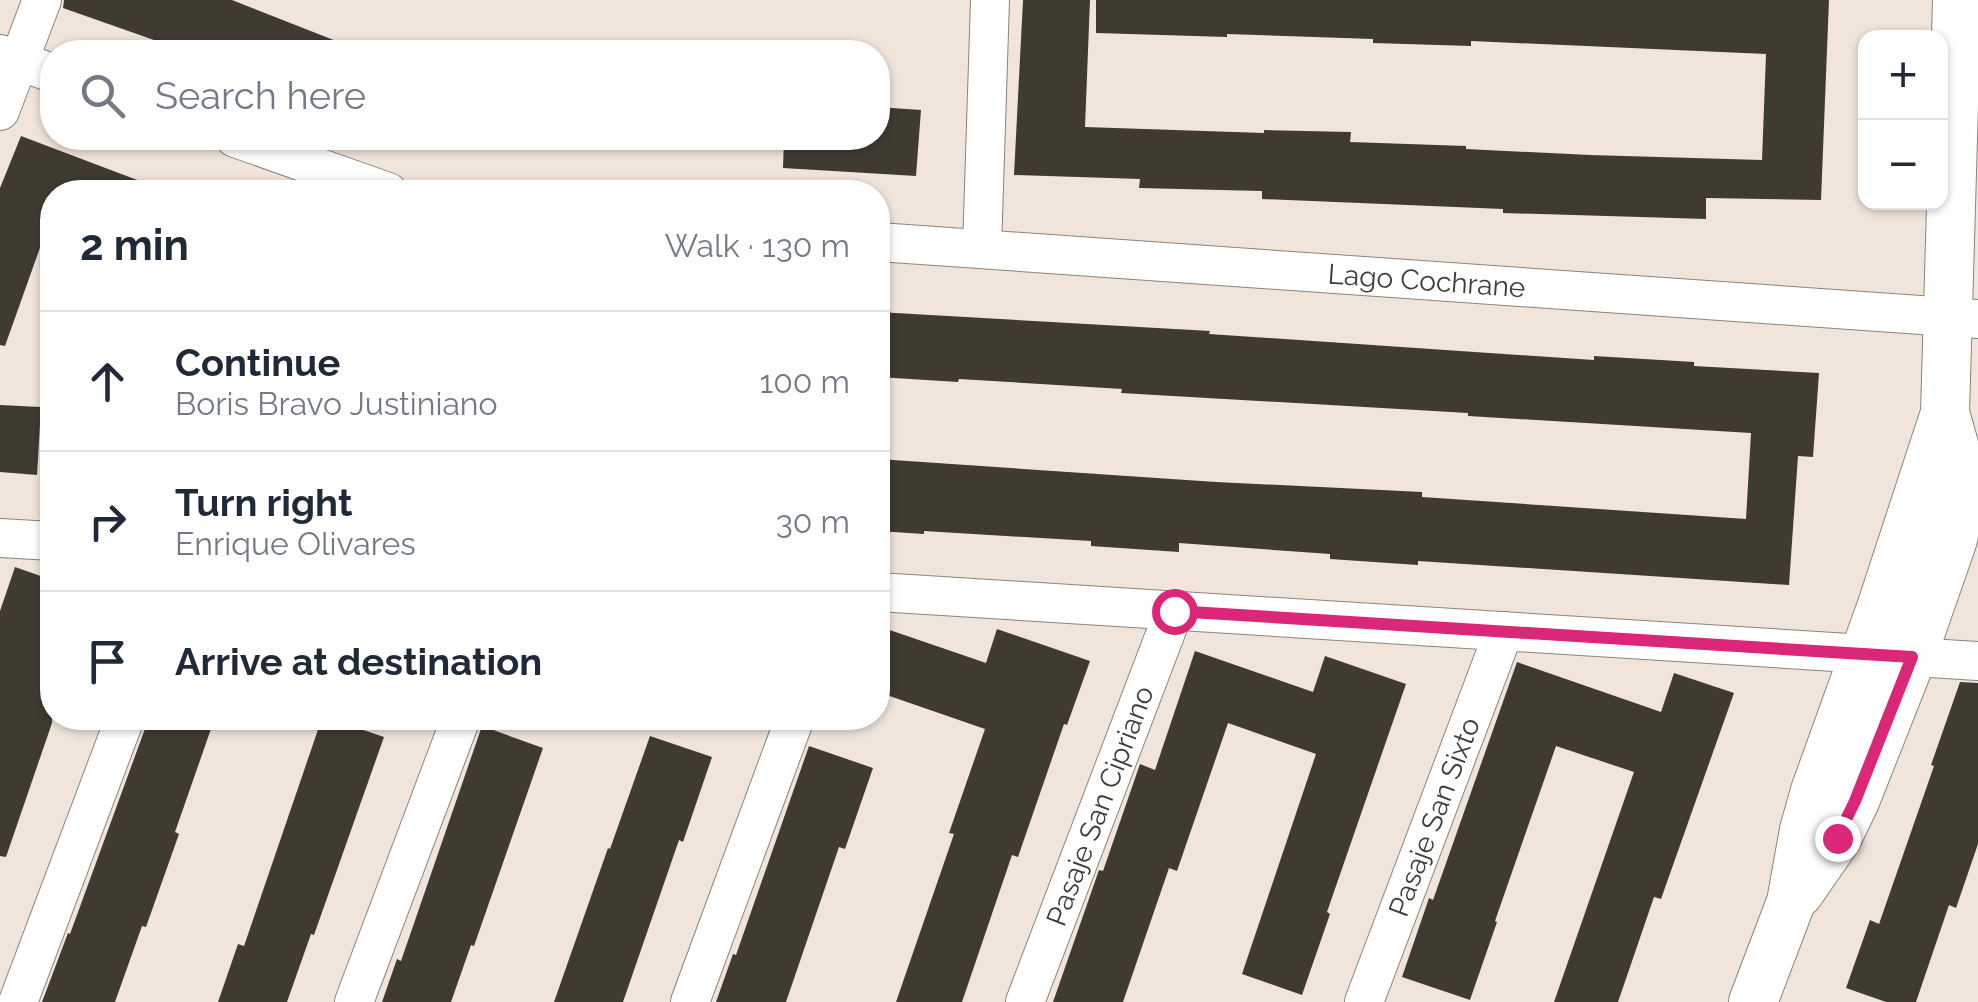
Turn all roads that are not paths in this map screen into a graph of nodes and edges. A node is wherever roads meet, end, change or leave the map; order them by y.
1 (42, 0) edge
2 (990, 0) edge
3 (1958, 0) edge
4 (24, 62) edge
5 (0, 111) edge
6 (269, 150) edge
7 (354, 180) edge
8 (890, 243) edge
9 (982, 249) junction
10 (1962, 318) edge
11 (1944, 413) junction
12 (0, 538) edge
13 (40, 540) edge
14 (890, 593) edge
15 (1174, 611) junction
16 (1504, 631) junction
17 (1865, 654) junction
18 (1912, 657) junction
19 (1978, 661) edge
20 (120, 730) edge
21 (456, 730) edge
22 (791, 730) edge
23 (1792, 902) junction
24 (18, 1002) edge
25 (354, 1002) edge
26 (690, 1002) edge
27 (1025, 1002) edge
28 (1364, 1002) edge
29 (1753, 1002) edge

1 - 4 street
2 - 9 street
3 - 10 street
4 - 5 street
6 - 7 street
8 - 9 street, Lago Cochrane
9 - 10 street, Lago Cochrane
10 - 11 street
11 - 17 street
11 - 18 street
12 - 13 street
14 - 15 street
15 - 16 street
15 - 27 street, Pasaje San Cipriano
16 - 17 street
16 - 28 street, Pasaje San Sixto
17 - 18 street
17 - 23 street
18 - 19 street
18 - 23 street
20 - 24 street
21 - 25 street
22 - 26 street
23 - 29 street

